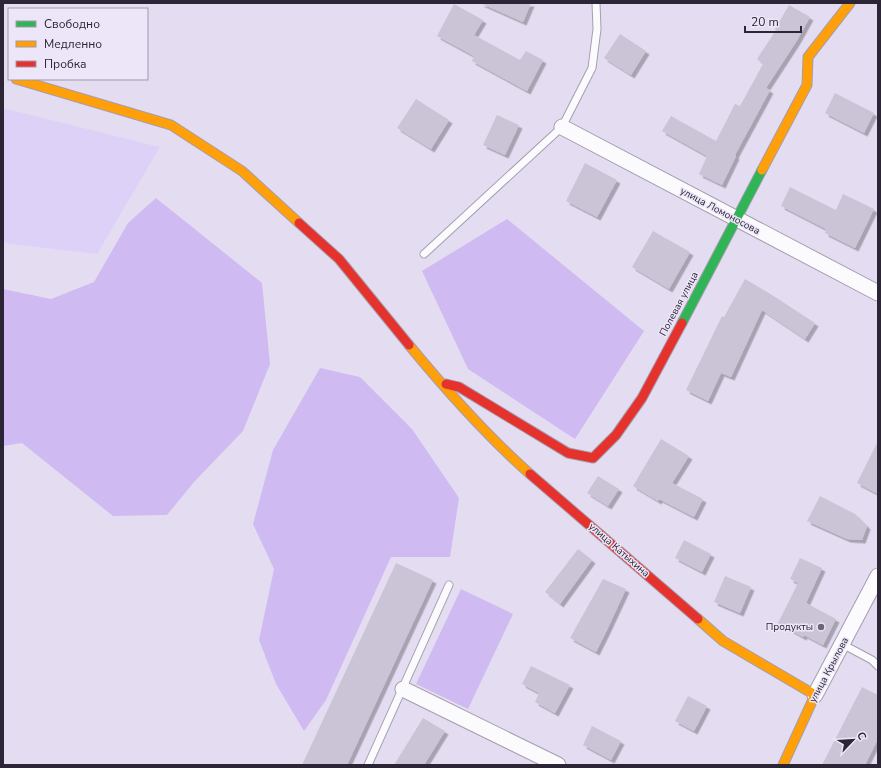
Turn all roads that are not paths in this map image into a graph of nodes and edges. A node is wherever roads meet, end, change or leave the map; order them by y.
1 (596, 3) edge
2 (850, 3) edge
3 (19, 80) edge
4 (562, 127) junction
5 (736, 219) junction
6 (424, 254) dead end
7 (878, 293) edge
8 (441, 384) junction
9 (878, 576) edge
10 (449, 585) dead end
11 (842, 644) junction
12 (875, 659) edge
13 (878, 666) edge
14 (403, 689) junction
15 (815, 694) junction
16 (368, 765) edge
17 (558, 765) edge
18 (783, 765) edge

1 - 4 lane
2 - 5 street, Полевая улица
3 - 8 street, улица Катыхина
4 - 5 street, улица Ломоносова
4 - 6 lane
5 - 7 street, улица Ломоносова
5 - 8 street, Полевая улица
8 - 15 street, улица Катыхина
9 - 11 street, улица Крылова
10 - 14 lane
11 - 12 lane
11 - 15 street, улица Крылова
12 - 13 lane
14 - 16 lane
14 - 17 street
15 - 18 street, улица Крылова

